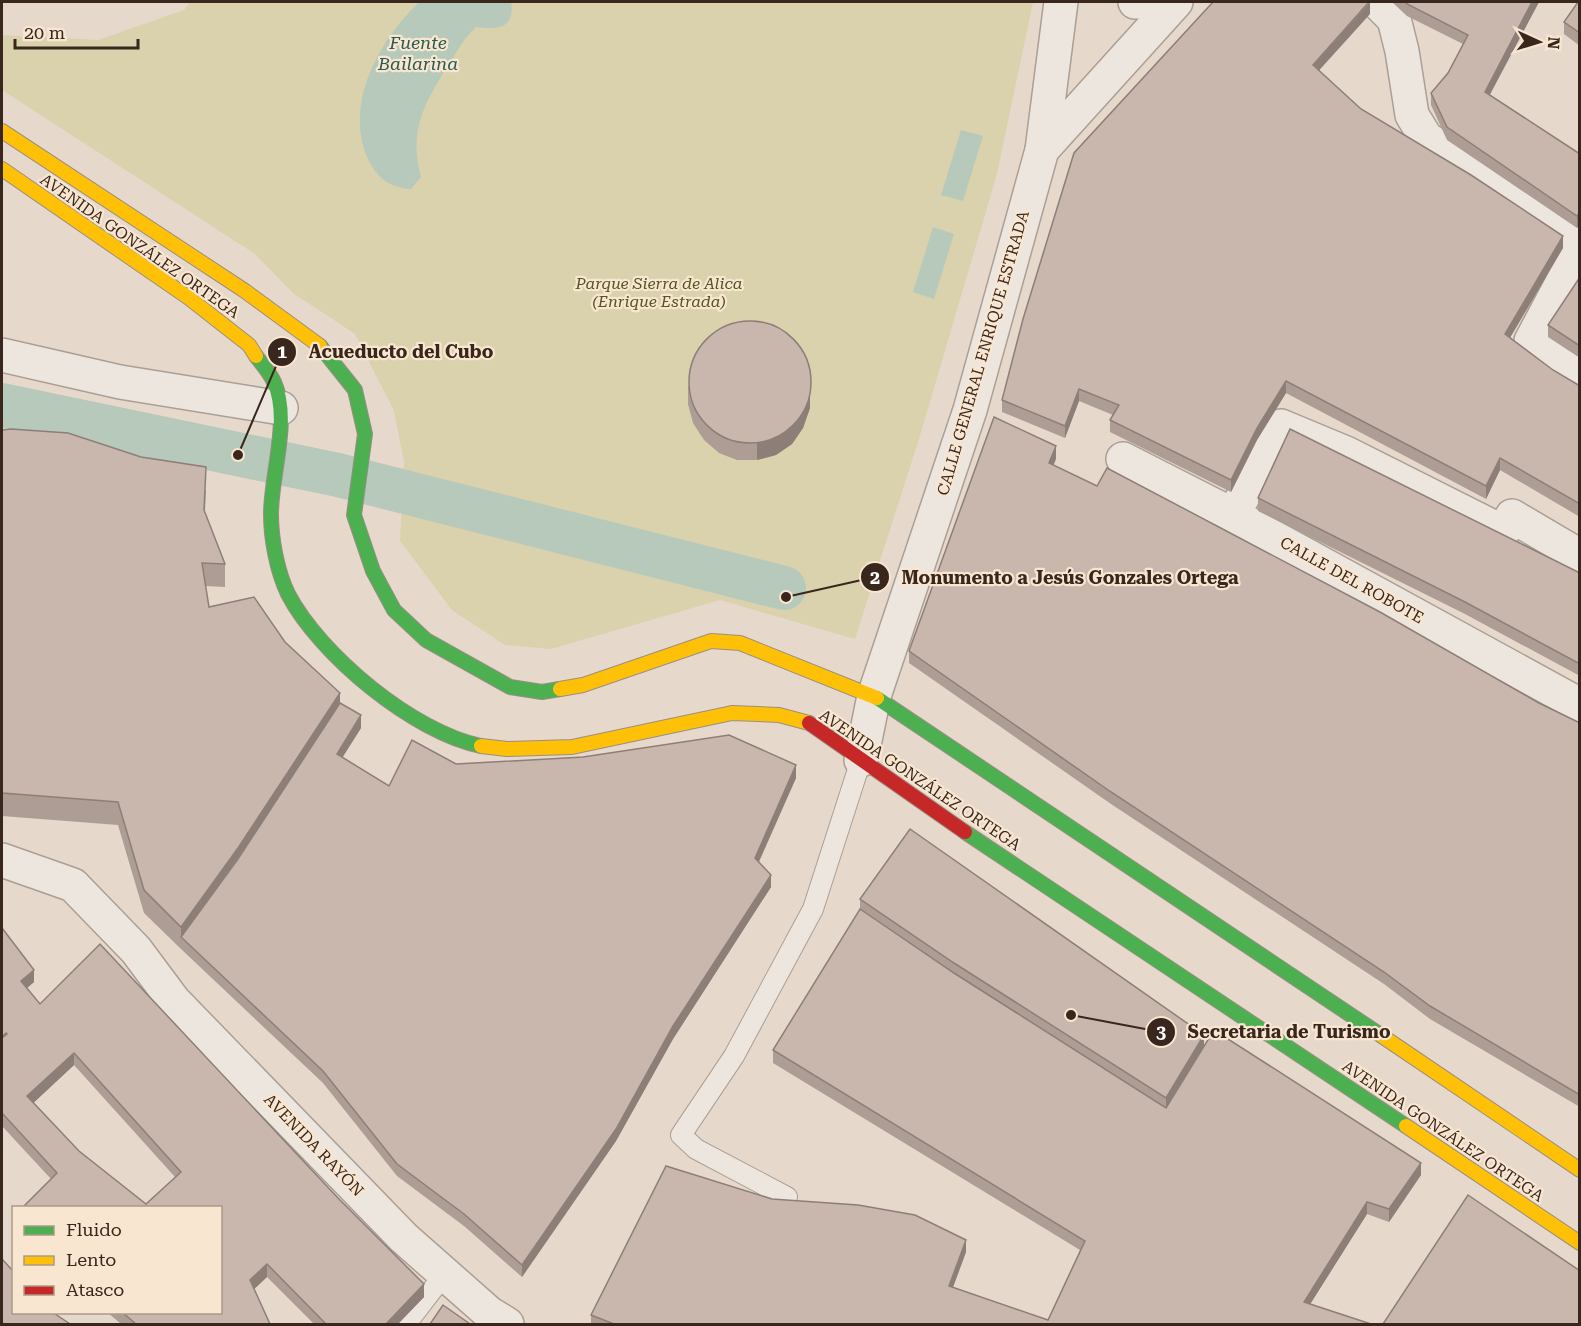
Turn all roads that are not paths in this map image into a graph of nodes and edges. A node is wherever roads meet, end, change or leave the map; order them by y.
1 (1061, 2) edge
2 (1135, 2) edge
3 (1146, 2) edge
4 (1176, 2) edge
5 (1377, 2) edge
6 (2, 130) edge
7 (1042, 150) junction
8 (2, 169) edge
9 (1580, 241) edge
10 (1580, 249) edge
11 (2, 355) edge
12 (1580, 376) edge
13 (281, 408) junction
14 (1123, 459) dead end
15 (1233, 515) junction
16 (1580, 556) edge
17 (874, 696) junction
18 (1580, 705) edge
19 (861, 759) junction
20 (2, 860) edge
21 (1580, 1170) edge
22 (787, 1197) dead end
23 (1580, 1243) edge
24 (446, 1272) junction
25 (406, 1324) edge
26 (507, 1324) edge

1 - 7 street, CALLE GENERAL ENRIQUE ESTRADA
2 - 3 street
4 - 7 street
5 - 9 street
6 - 17 street, AVENIDA GONZÁLEZ ORTEGA
7 - 17 street, CALLE GENERAL ENRIQUE ESTRADA
8 - 13 street, AVENIDA GONZÁLEZ ORTEGA
10 - 12 street
11 - 13 street
13 - 19 street, AVENIDA GONZÁLEZ ORTEGA
14 - 15 street, CALLE DEL ROBOTE
15 - 16 street
15 - 18 street, CALLE DEL ROBOTE
17 - 19 street, CALLE GENERAL ENRIQUE ESTRADA
17 - 21 street, AVENIDA GONZÁLEZ ORTEGA
19 - 22 lane
19 - 23 street, AVENIDA GONZÁLEZ ORTEGA
20 - 24 street, AVENIDA RAYÓN
24 - 25 lane
24 - 26 street, AVENIDA RAYÓN

